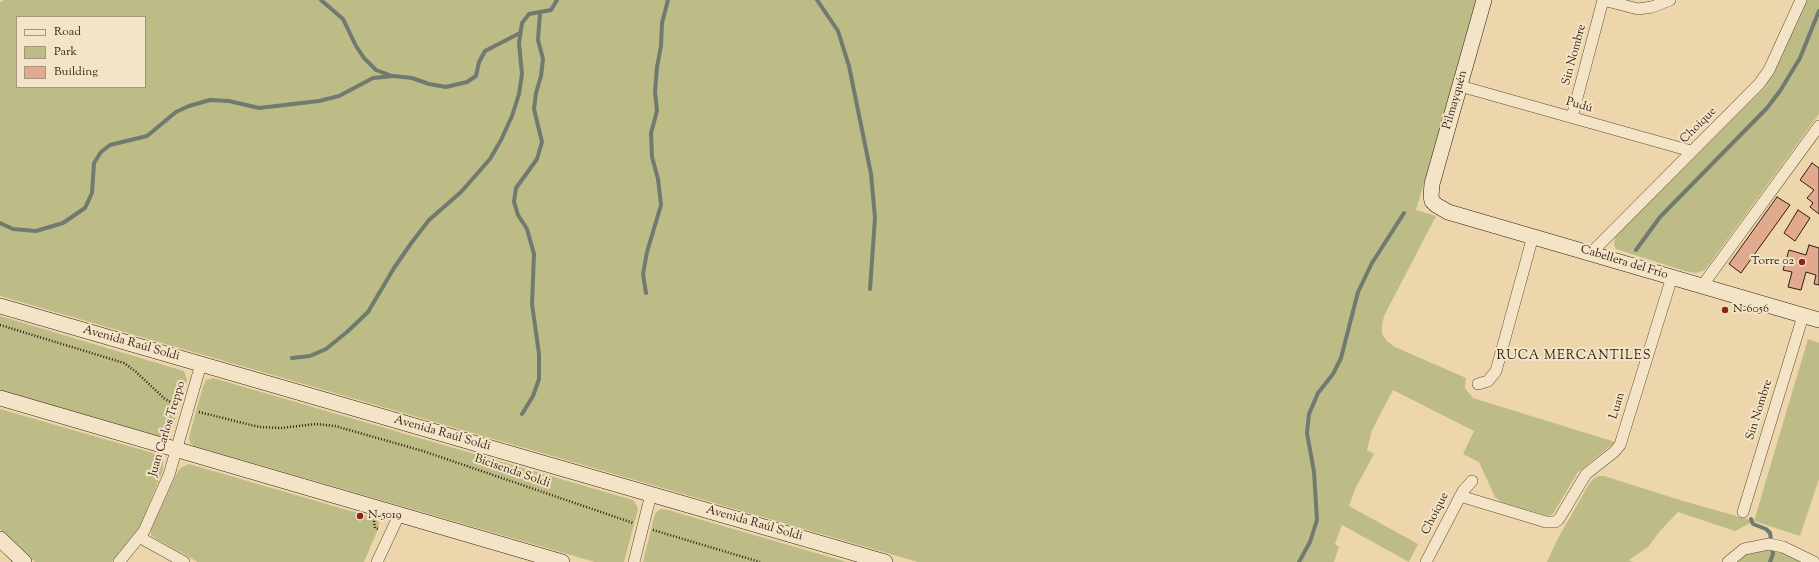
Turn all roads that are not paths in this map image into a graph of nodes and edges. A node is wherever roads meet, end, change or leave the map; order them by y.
1 (1484, 0) edge
2 (1603, 0) edge
3 (1670, 0) edge
4 (1801, 0) edge
5 (1460, 86) junction
6 (1572, 117) junction
7 (1819, 126) edge
8 (1691, 151) junction
9 (1432, 201) joint
10 (1533, 236) junction
11 (1590, 253) junction
12 (1672, 277) junction
13 (1702, 286) junction
14 (0, 306) edge
15 (1803, 316) junction
16 (1819, 320) edge
17 (201, 364) junction
18 (1478, 384) dead end
19 (0, 398) edge
20 (177, 450) junction
21 (1472, 481) dead end
22 (651, 494) junction
23 (1460, 496) junction
24 (1743, 512) dead end
25 (399, 514) junction
26 (139, 537) junction
27 (0, 539) edge
28 (876, 561) edge
29 (24, 562) edge
30 (119, 562) edge
31 (184, 562) edge
32 (377, 562) edge
33 (562, 562) edge
34 (634, 562) edge
35 (1426, 562) edge
36 (1728, 562) edge
37 (1814, 562) edge

1 - 5 main road, Pilmayquén
2 - 3 street
2 - 6 street, Sin Nombre
4 - 8 street, Choique
5 - 6 street, Pudú
5 - 9 main road, Pilmayquén
6 - 8 street, Pudú
7 - 13 street
8 - 11 street, Choique
9 - 10 main road, Cabellera del Frío
10 - 11 main road, Cabellera del Frío
10 - 18 street
11 - 12 main road, Cabellera del Frío
12 - 13 main road, Cabellera del Frío
12 - 23 street, Luan
13 - 15 main road, Cabellera del Frío
14 - 17 main road, Avenida Raúl Soldi
15 - 16 main road, Cabellera del Frío
15 - 24 street, Sin Nombre
17 - 20 street, Juan Carlos Treppo
17 - 22 main road, Avenida Raúl Soldi
19 - 20 main road
20 - 25 main road
20 - 26 street, Juan Carlos Treppo
21 - 23 street, Choique
22 - 28 main road, Avenida Raúl Soldi
22 - 34 street
23 - 35 street, Choique
25 - 32 street
25 - 33 main road
26 - 30 street, Juan Carlos Treppo
26 - 31 street
27 - 29 main road
36 - 37 street

